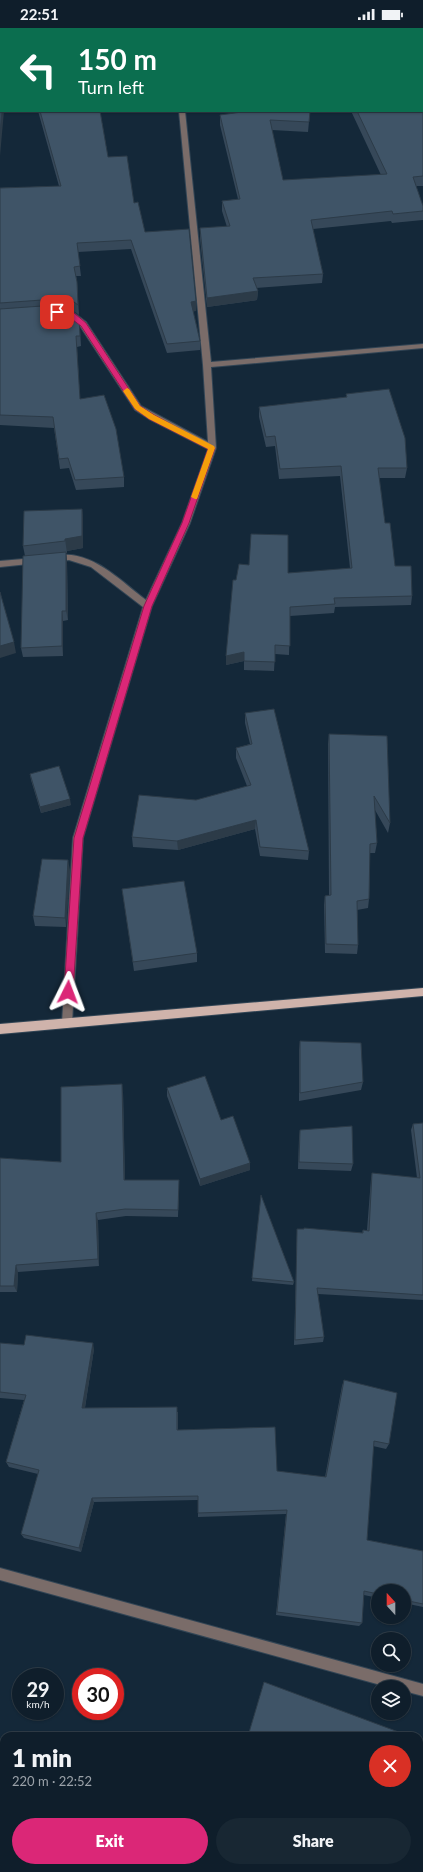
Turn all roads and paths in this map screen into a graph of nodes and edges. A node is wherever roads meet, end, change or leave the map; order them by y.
1 (182, 112) edge
2 (64, 313) edge
3 (423, 346) edge
4 (207, 365) junction
5 (212, 448) junction
6 (0, 564) edge
7 (148, 606) junction
8 (423, 992) edge
9 (66, 1023) junction
10 (0, 1029) edge
11 (0, 1574) edge
12 (423, 1690) edge

1 - 4 street
2 - 5 street
3 - 4 street
4 - 5 street
5 - 7 street
6 - 7 street
7 - 9 street
8 - 9 main road
9 - 10 main road
11 - 12 street

